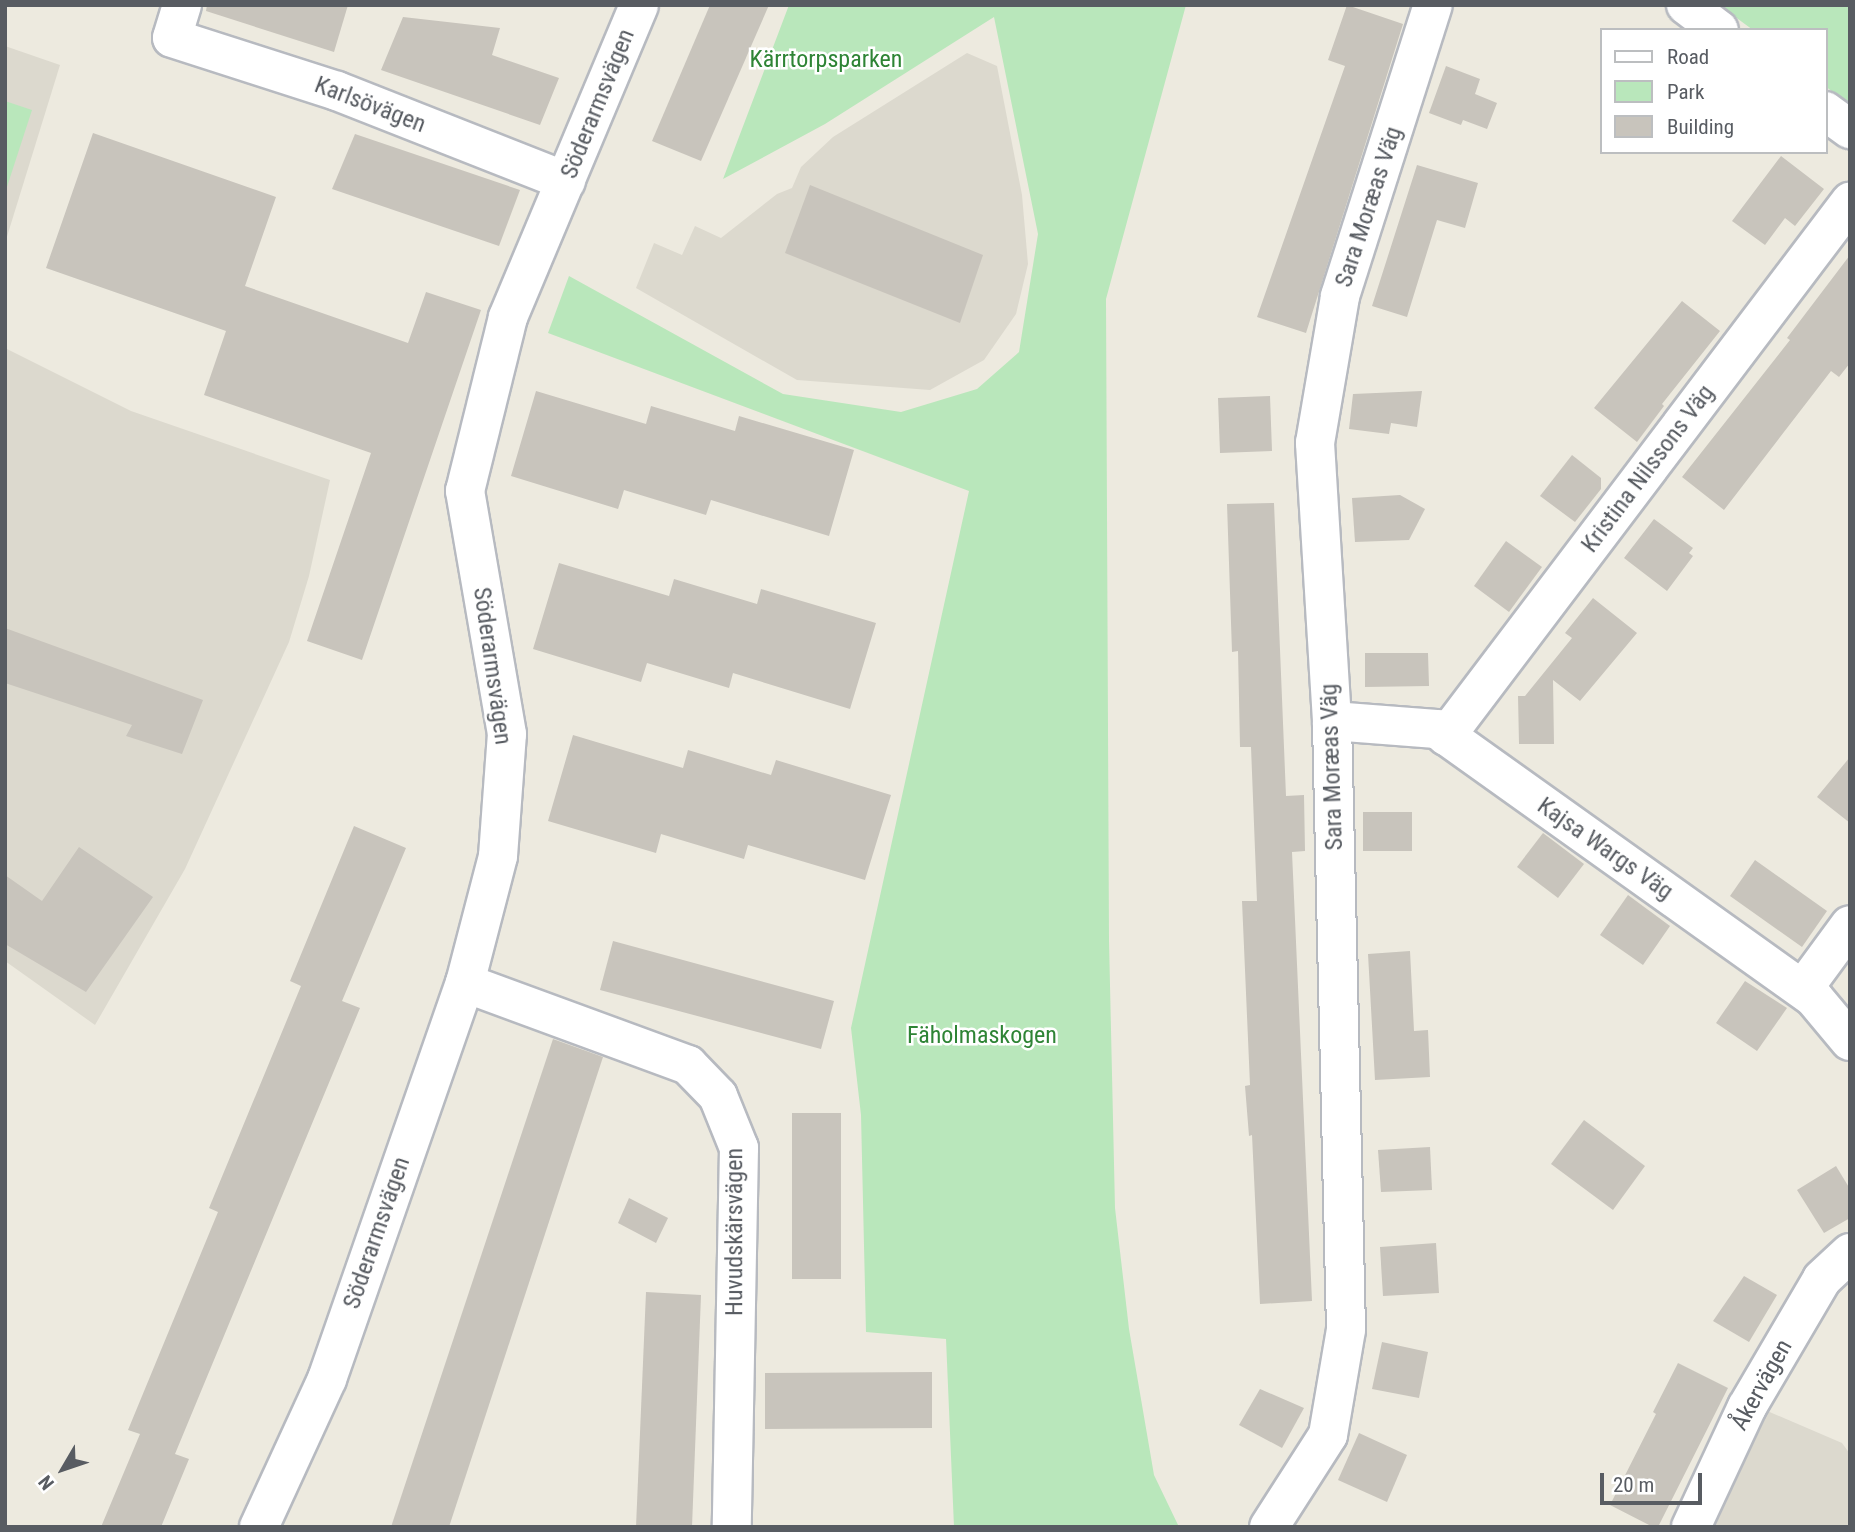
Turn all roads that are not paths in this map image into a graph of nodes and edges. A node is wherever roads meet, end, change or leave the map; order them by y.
1 (639, 5) edge
2 (1433, 5) edge
3 (1686, 5) edge
4 (177, 21) edge
5 (1716, 28) edge
6 (1827, 112) edge
7 (1850, 129) edge
8 (566, 181) junction
9 (1850, 202) edge
10 (1332, 721) junction
11 (1446, 736) junction
12 (1850, 925) edge
13 (465, 983) junction
14 (1803, 989) junction
15 (1850, 1041) edge
16 (1850, 1253) edge
17 (258, 1527) edge
18 (732, 1527) edge
19 (1269, 1527) edge
20 (1691, 1527) edge

1 - 8 street, Söderarmsvägen
2 - 10 street, Sara Moræas Väg
3 - 5 street
4 - 8 street, Karlsövägen
6 - 7 street
8 - 13 street, Söderarmsvägen
9 - 11 street, Kristina Nilssons Väg
10 - 11 street, Kajsa Wargs Väg
10 - 19 street, Sara Moræas Väg
11 - 14 street, Kajsa Wargs Väg
12 - 14 street
13 - 17 street, Söderarmsvägen
13 - 18 street, Huvudskärsvägen
14 - 15 street, Kajsa Wargs Väg
16 - 20 street, Åkervägen

